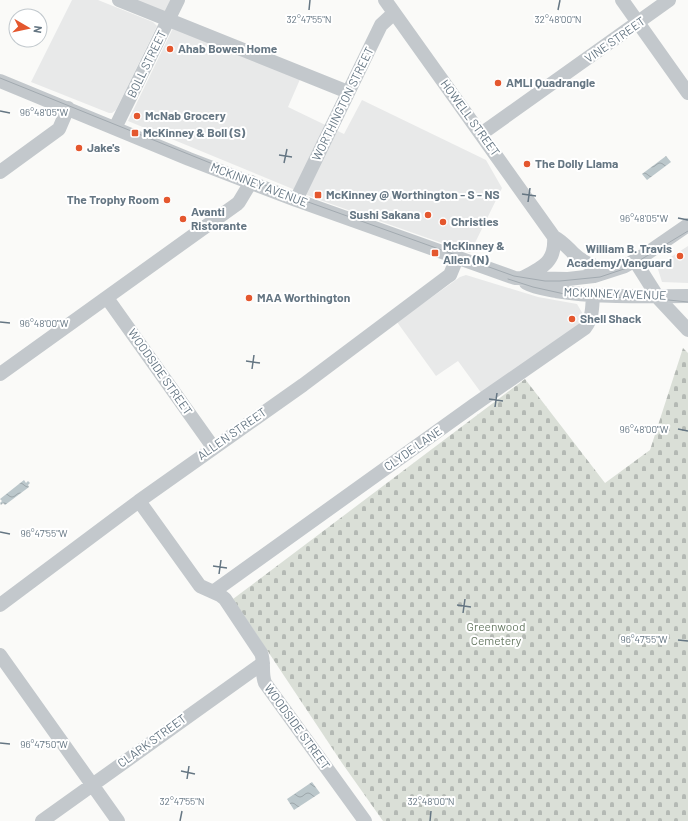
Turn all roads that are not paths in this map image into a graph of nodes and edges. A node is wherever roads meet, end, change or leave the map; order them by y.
1 (119, 0) edge
2 (178, 0) edge
3 (385, 0) edge
4 (622, 0) edge
5 (669, 0) edge
6 (394, 13) junction
7 (169, 20) junction
8 (638, 23) junction
9 (0, 81) edge
10 (348, 92) junction
11 (688, 93) edge
12 (68, 108) junction
13 (115, 128) junction
14 (481, 134) junction
15 (0, 172) edge
16 (251, 182) junction
17 (296, 200) junction
18 (688, 225) edge
19 (554, 237) junction
20 (457, 258) junction
21 (635, 261) junction
22 (614, 270) junction
23 (521, 279) junction
24 (593, 295) junction
25 (657, 296) junction
26 (688, 296) edge
27 (107, 298) junction
28 (688, 330) edge
29 (2, 369) edge
30 (213, 447) junction
31 (139, 501) junction
32 (213, 592) junction
33 (0, 605) edge
34 (0, 655) edge
35 (263, 663) junction
36 (92, 784) junction
37 (42, 821) edge
38 (118, 821) edge
39 (365, 821) edge

1 - 7 street
2 - 7 street, BOLL STREET
3 - 6 street, HOWELL STREET
4 - 8 street
5 - 8 street, VINE STREET
6 - 10 street, WORTHINGTON STREET
6 - 14 street, HOWELL STREET
7 - 10 street
7 - 13 street, BOLL STREET
8 - 11 street
8 - 14 street, VINE STREET
9 - 12 street, MCKINNEY AVENUE
10 - 17 street, WORTHINGTON STREET
12 - 13 street, MCKINNEY AVENUE
12 - 15 street
13 - 16 street, MCKINNEY AVENUE
14 - 19 street, HOWELL STREET
16 - 17 street, MCKINNEY AVENUE
16 - 27 street
17 - 20 street, MCKINNEY AVENUE
18 - 21 street
19 - 22 street, HOWELL STREET
19 - 23 street
20 - 23 street, MCKINNEY AVENUE
20 - 30 street, ALLEN STREET
21 - 22 street, MCKINNEY AVENUE
21 - 25 street
22 - 23 street, MCKINNEY AVENUE
23 - 24 street, MCKINNEY AVENUE
24 - 25 street, MCKINNEY AVENUE
24 - 32 street, CLYDE LANE
25 - 26 street, MCKINNEY AVENUE
25 - 28 street
27 - 29 street
27 - 30 street, WOODSIDE STREET
30 - 31 street, ALLEN STREET
31 - 32 street, WOODSIDE STREET
31 - 33 street, ALLEN STREET
32 - 35 street, WOODSIDE STREET
34 - 36 street
35 - 36 street, CLARK STREET
35 - 39 street, WOODSIDE STREET
36 - 37 street, CLARK STREET
36 - 38 street

